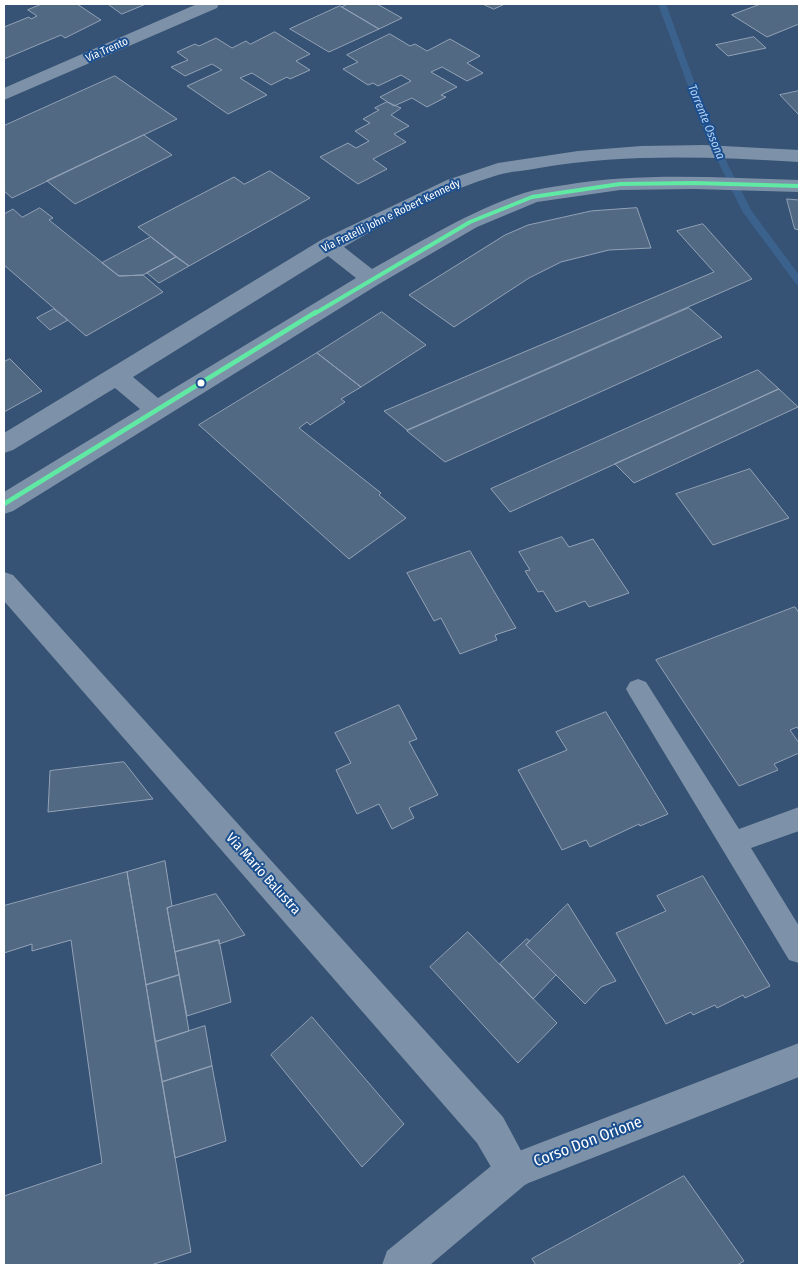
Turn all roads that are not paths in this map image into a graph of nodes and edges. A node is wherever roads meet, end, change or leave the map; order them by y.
1 (211, 4) edge
2 (4, 95) edge
3 (799, 156) edge
4 (799, 186) edge
5 (328, 245) junction
6 (371, 279) junction
7 (117, 377) junction
8 (157, 410) junction
9 (4, 444) edge
10 (4, 504) edge
11 (4, 583) edge
12 (638, 689) dead end
13 (799, 819) edge
14 (733, 843) junction
15 (799, 950) edge
16 (799, 1060) edge
17 (514, 1171) junction
18 (401, 1265) edge

1 - 2 street, Via Trento
3 - 5 street, Via Fratelli John e Robert Kennedy
4 - 6 street
5 - 6 street
5 - 7 street, Via Fratelli John e Robert Kennedy
6 - 8 street
7 - 8 street
7 - 9 street, Via Fratelli John e Robert Kennedy
8 - 10 street
11 - 17 street, Via Mario Balustra
12 - 14 lane
13 - 14 lane
14 - 15 lane
16 - 17 street, Corso Don Orione
17 - 18 street, Corso Don Orione

